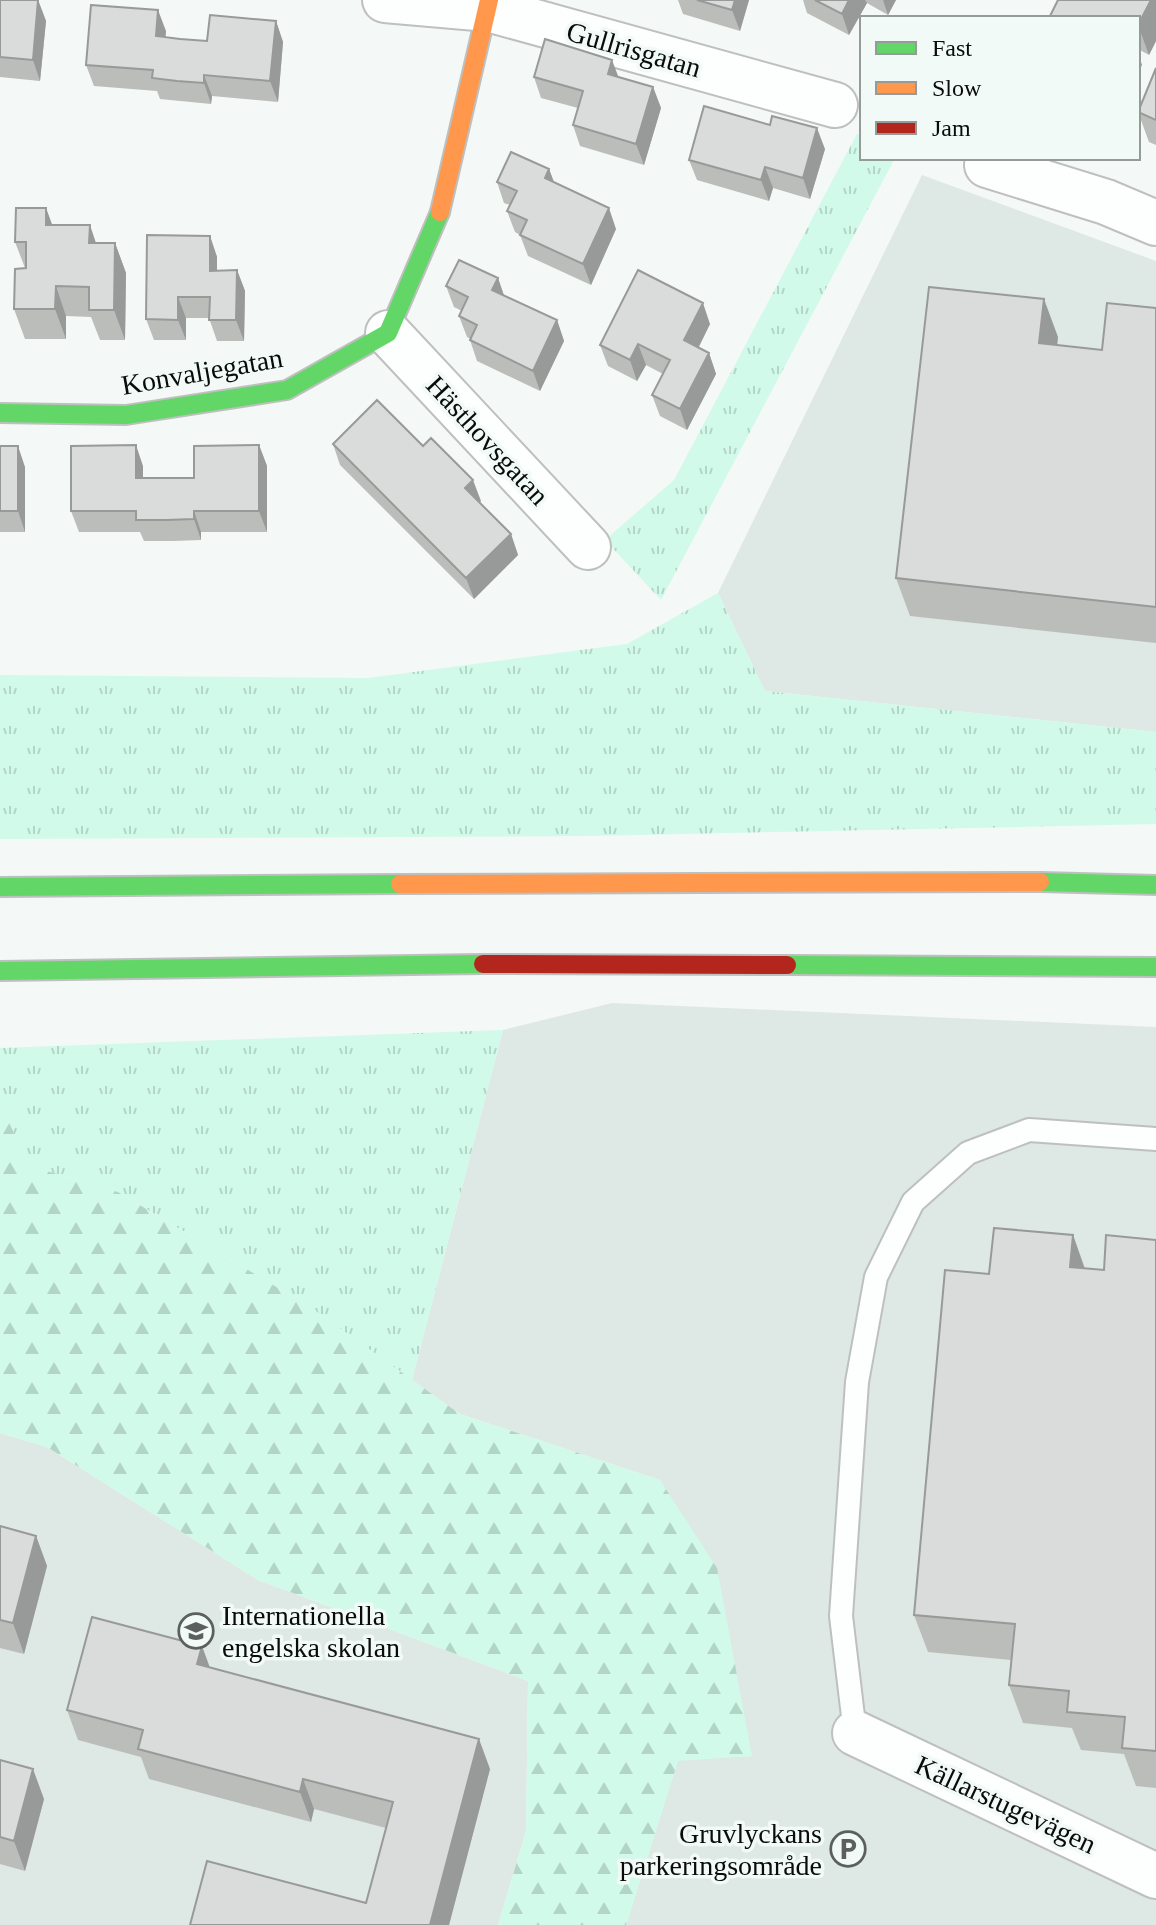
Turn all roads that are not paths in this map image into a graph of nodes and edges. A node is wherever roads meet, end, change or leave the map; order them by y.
1 (385, 0) edge
2 (488, 4) edge
3 (835, 105) dead end
4 (987, 165) dead end
5 (1156, 223) edge
6 (388, 333) junction
7 (0, 413) edge
8 (588, 547) dead end
9 (1156, 885) edge
10 (0, 887) edge
11 (1156, 967) edge
12 (0, 971) edge
13 (1156, 1139) edge
14 (855, 1733) joint
15 (1156, 1876) edge

1 - 2 street, Gullrisgatan
2 - 3 street, Gullrisgatan
2 - 6 main road
4 - 5 street
6 - 7 main road, Konvaljegatan
6 - 8 street, Hästhovsgatan
9 - 10 main road
11 - 12 main road
13 - 14 lane
14 - 15 street, Källarstugevägen

